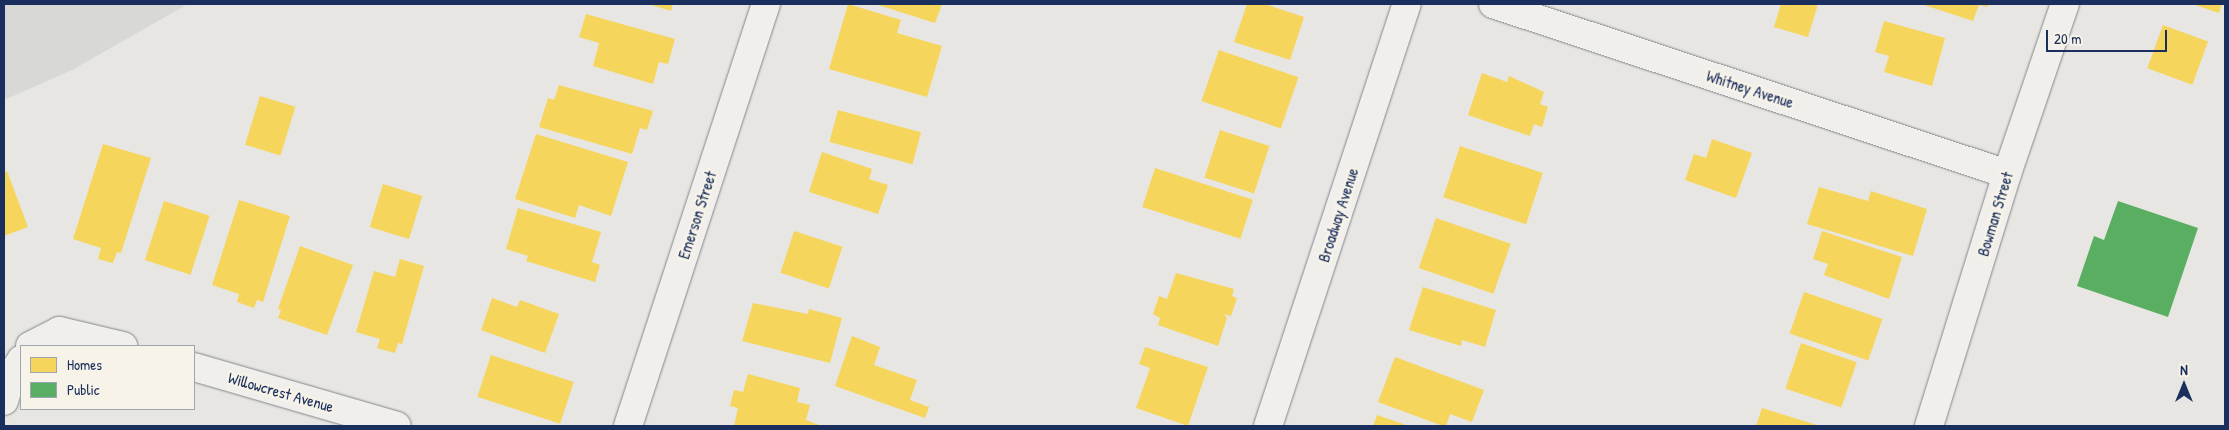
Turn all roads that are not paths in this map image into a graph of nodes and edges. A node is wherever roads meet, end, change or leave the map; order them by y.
1 (766, 4) edge
2 (1407, 4) edge
3 (1493, 4) edge
4 (2065, 4) edge
5 (2007, 174) junction
6 (36, 345) edge
7 (119, 345) edge
8 (20, 362) edge
9 (195, 367) edge
10 (4, 401) edge
11 (398, 426) edge
12 (628, 426) edge
13 (1268, 426) edge
14 (1929, 426) edge

1 - 12 street, Emerson Street
2 - 13 street, Broadway Avenue
3 - 5 street, Whitney Avenue
4 - 5 street, Bowman Street
5 - 14 street, Bowman Street
6 - 7 street
8 - 10 street
9 - 11 street, Willowcrest Avenue

